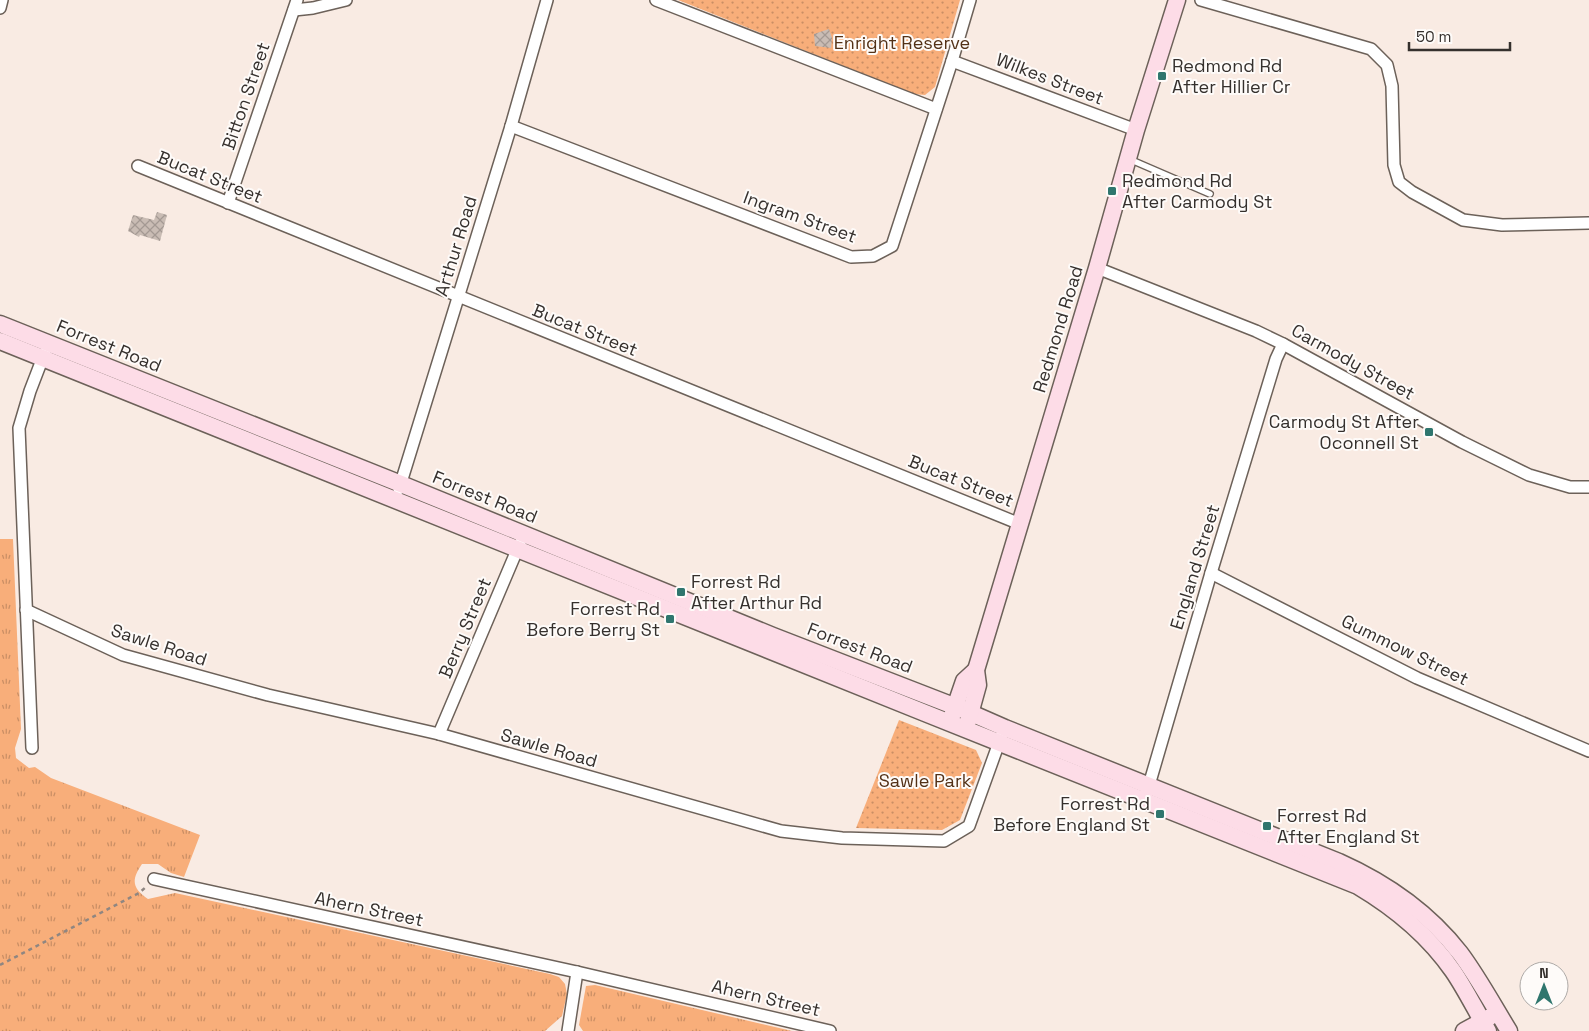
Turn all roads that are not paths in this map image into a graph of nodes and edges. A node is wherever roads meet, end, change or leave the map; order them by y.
1 (2, 0) edge
2 (346, 0) edge
3 (547, 0) edge
4 (656, 0) edge
5 (970, 0) edge
6 (1178, 0) edge
7 (1201, 0) edge
8 (296, 5) edge
9 (0, 8) edge
10 (952, 61) junction
11 (936, 109) junction
12 (511, 126) junction
13 (1136, 130) junction
14 (1128, 159) junction
15 (138, 166) dead end
16 (1210, 194) dead end
17 (228, 203) junction
18 (1589, 223) edge
19 (1097, 268) junction
20 (459, 297) junction
21 (0, 324) edge
22 (0, 341) edge
23 (1283, 344) junction
24 (45, 351) junction
25 (401, 484) junction
26 (1589, 487) edge
27 (396, 500) junction
28 (1020, 524) junction
29 (520, 542) junction
30 (1211, 573) junction
31 (26, 610) junction
32 (976, 670) junction
33 (955, 706) junction
34 (971, 713) junction
35 (949, 723) junction
36 (965, 729) junction
37 (439, 734) junction
38 (1002, 735) junction
39 (32, 748) dead end
40 (1589, 751) edge
41 (1146, 793) junction
42 (154, 879) road end
43 (577, 972) junction
44 (1498, 1013) junction
45 (1485, 1026) edge
46 (1506, 1030) edge
47 (568, 1031) edge
48 (830, 1031) edge
49 (1464, 1031) edge

1 - 9 street
2 - 8 street
3 - 12 street, Arthur Road
4 - 11 street
5 - 10 street, Ingram Street
6 - 13 main road, Redmond Road
7 - 18 street
8 - 17 street, Bitton Street
10 - 11 street, Ingram Street
10 - 13 street, Wilkes Street
11 - 12 street, Ingram Street
12 - 20 street, Arthur Road
13 - 14 main road, Redmond Road
14 - 16 lane
14 - 19 main road, Redmond Road
15 - 17 street, Bucat Street
17 - 20 street, Bucat Street
19 - 23 street, Carmody Street
19 - 28 main road, Redmond Road
20 - 25 street, Arthur Road
20 - 28 street, Bucat Street
21 - 24 main road, Forrest Road
22 - 24 main road, Forrest Road
23 - 26 street, Carmody Street
23 - 30 street, England Street
24 - 25 main road, Forrest Road
24 - 27 main road, Forrest Road
24 - 31 street
25 - 27 street, Arthur Road
25 - 29 main road, Forrest Road
27 - 29 main road, Forrest Road
28 - 32 main road, Redmond Road
29 - 33 main road, Forrest Road
29 - 35 main road, Forrest Road
29 - 37 street, Berry Street
30 - 40 street, Gummow Street
30 - 41 street, England Street
31 - 37 street, Sawle Road
31 - 39 street
32 - 33 main road, Redmond Road
32 - 34 main road, Redmond Road
33 - 34 main road, Forrest Road
33 - 35 main road, Redmond Road
34 - 36 main road, Redmond Road
34 - 38 main road, Forrest Road
35 - 36 main road, Forrest Road
36 - 38 main road, Forrest Road
37 - 38 street, Sawle Road
38 - 41 main road, Forrest Road
41 - 44 main road, Forrest Road
41 - 45 main road, Forrest Road
42 - 43 street, Ahern Street
43 - 47 street
43 - 48 street, Ahern Street
44 - 45 main road
44 - 46 main road, Forrest Road
45 - 49 main road

